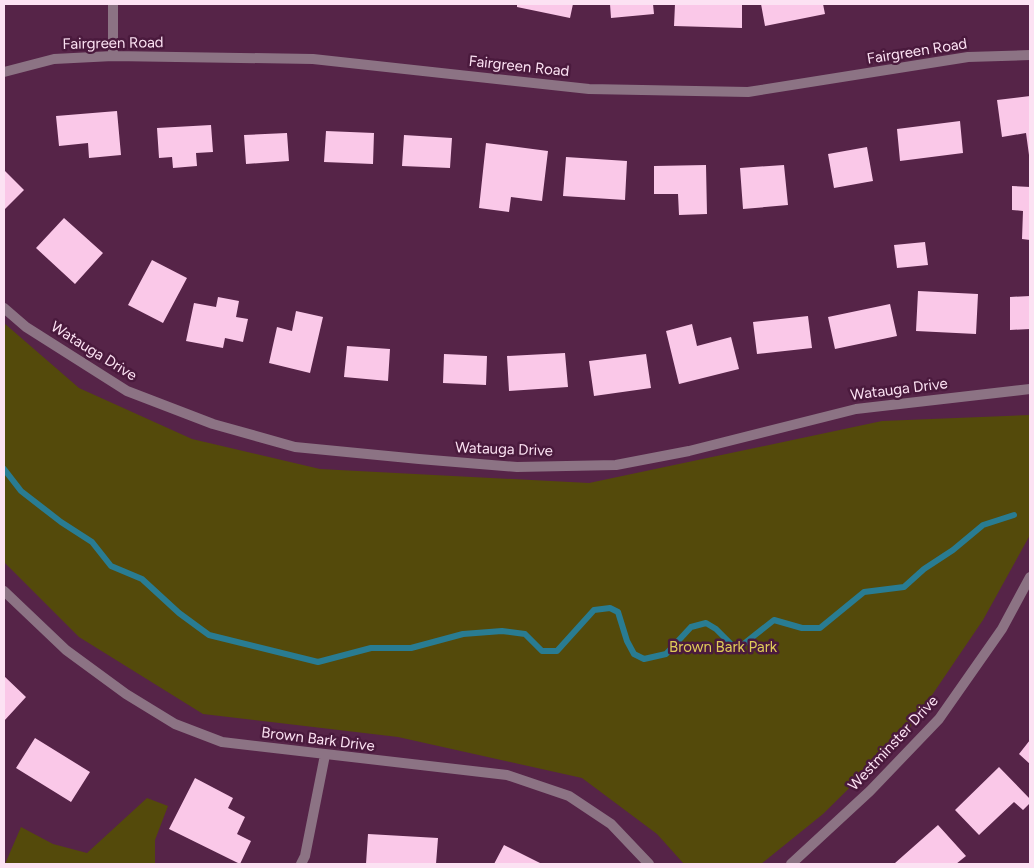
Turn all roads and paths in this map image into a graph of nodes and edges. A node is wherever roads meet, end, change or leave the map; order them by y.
1 (113, 4) edge
2 (1030, 54) edge
3 (112, 56) junction
4 (4, 72) edge
5 (4, 308) edge
6 (1030, 390) edge
7 (1030, 577) edge
8 (4, 591) edge
9 (325, 755) junction
10 (301, 864) edge
11 (649, 864) edge
12 (792, 864) edge

1 - 3 street
2 - 3 street, Fairgreen Road
3 - 4 street, Fairgreen Road
5 - 6 street, Watauga Drive
7 - 12 street, Westminster Drive
8 - 9 street, Brown Bark Drive
9 - 10 street
9 - 11 street, Brown Bark Drive

